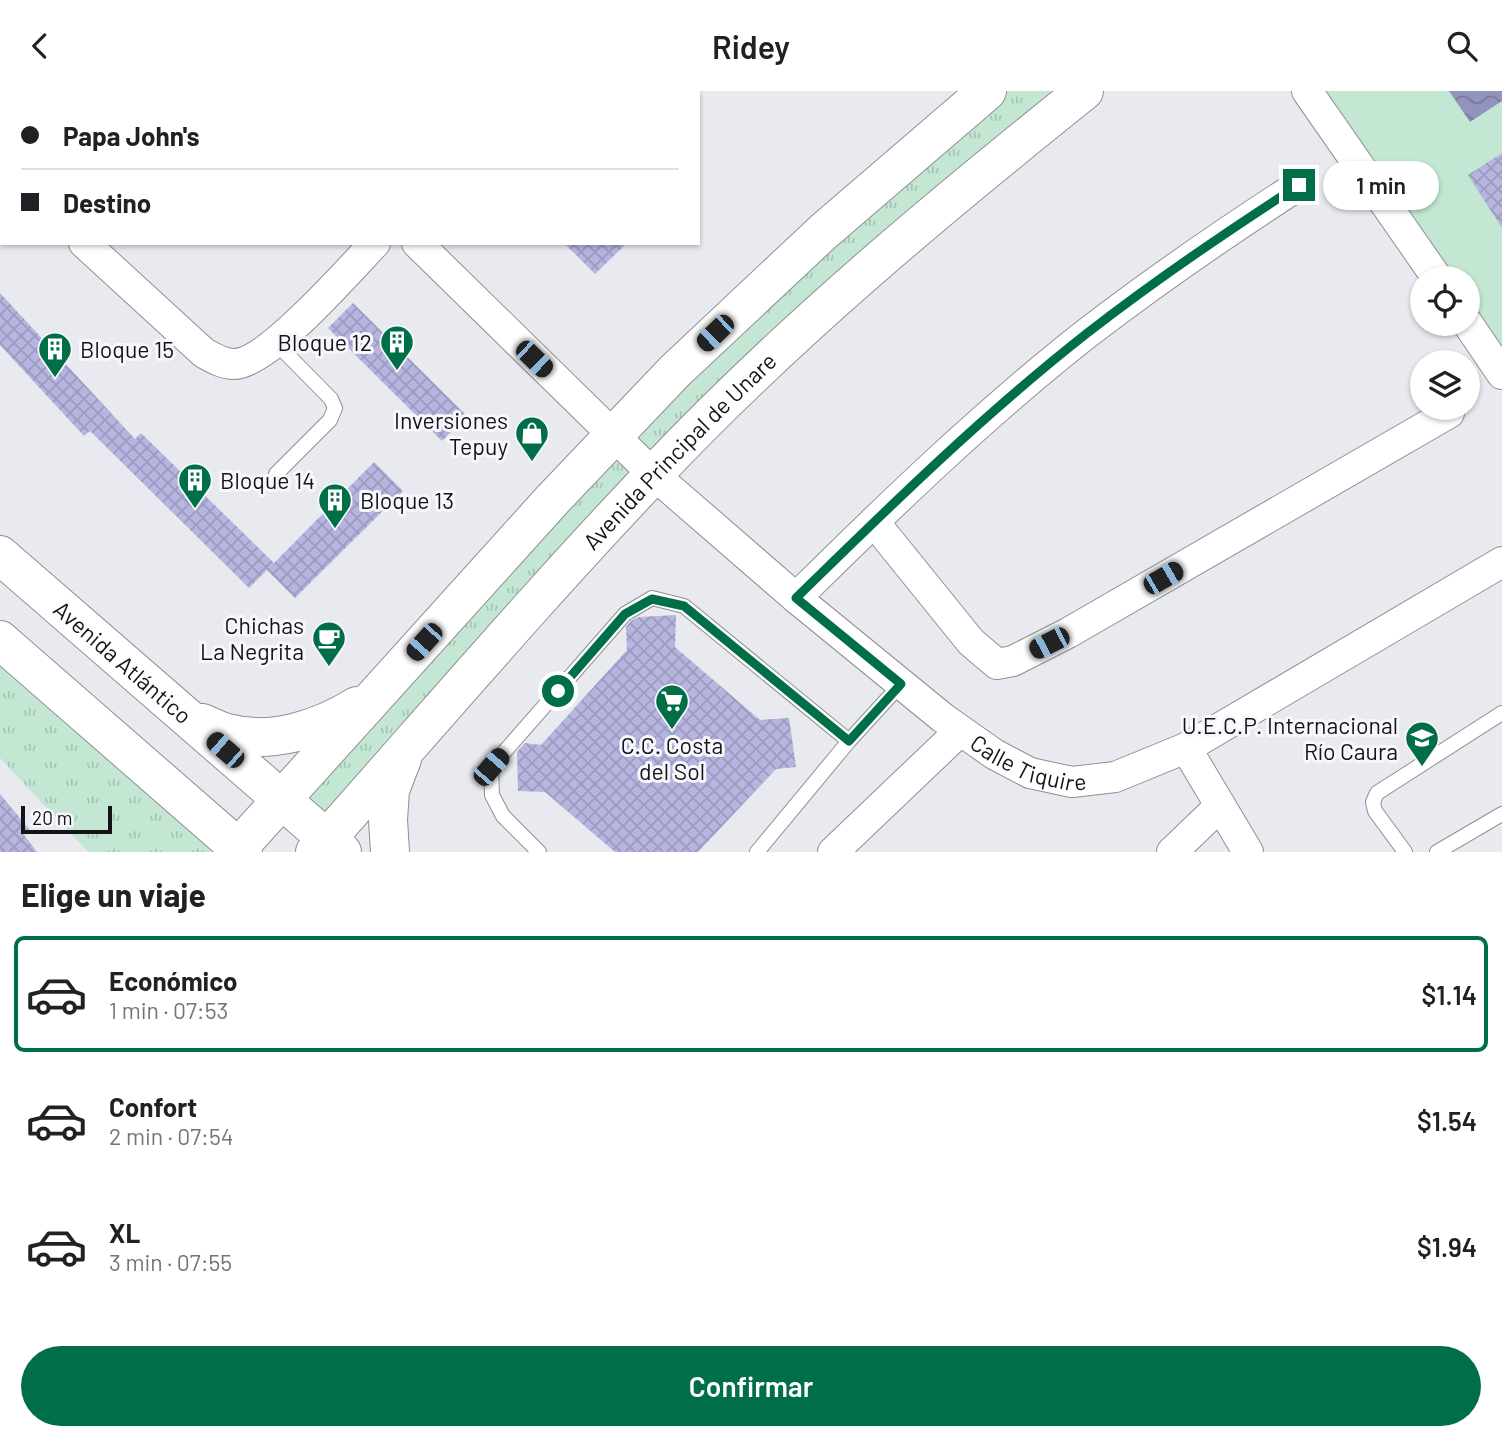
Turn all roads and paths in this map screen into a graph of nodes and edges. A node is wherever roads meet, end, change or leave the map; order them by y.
1 (987, 91) edge
2 (1084, 91) edge
3 (1307, 91) edge
4 (1299, 185) dead end
5 (86, 245) edge
6 (373, 245) edge
7 (419, 245) edge
8 (1429, 266) edge
9 (1476, 336) edge
10 (276, 343) junction
11 (1502, 374) edge
12 (1437, 420) edge
13 (613, 435) junction
14 (276, 474) dead end
15 (653, 474) junction
16 (874, 522) junction
17 (0, 555) edge
18 (1502, 562) edge
19 (796, 598) junction
20 (0, 640) edge
21 (901, 684) junction
22 (379, 692) junction
23 (1502, 713) edge
24 (187, 717) junction
25 (960, 731) junction
26 (849, 741) junction
27 (1186, 748) junction
28 (406, 749) junction
29 (282, 799) junction
30 (1220, 806) junction
31 (1502, 814) edge
32 (328, 848) edge
33 (238, 851) edge
34 (390, 852) edge
35 (539, 852) edge
36 (757, 852) edge
37 (833, 852) edge
38 (1172, 852) edge
39 (1248, 852) edge
40 (1405, 852) edge
41 (1437, 852) edge

1 - 13 street
2 - 15 street, Avenida Principal de Unare
3 - 8 street
4 - 16 street
5 - 10 street
6 - 10 street
7 - 13 street, Calle Tiquire
9 - 11 street
10 - 14 lane
12 - 16 street
13 - 15 street, Calle Tiquire
13 - 22 street
15 - 19 street, Calle Tiquire
15 - 28 street, Avenida Principal de Unare
16 - 19 street
17 - 24 street, Avenida Atlántico
18 - 27 street, Calle Tiquire
19 - 21 street, Calle Tiquire
20 - 33 street
21 - 25 street, Calle Tiquire
21 - 26 lane
22 - 24 street
22 - 29 street
23 - 40 lane
24 - 29 street, Avenida Atlántico
25 - 27 street, Calle Tiquire
25 - 37 street
26 - 35 lane
26 - 36 lane
27 - 30 street
28 - 32 street, Avenida Principal de Unare
28 - 34 street
29 - 32 street, Avenida Atlántico
29 - 33 street
30 - 38 street
30 - 39 street
31 - 41 lane

